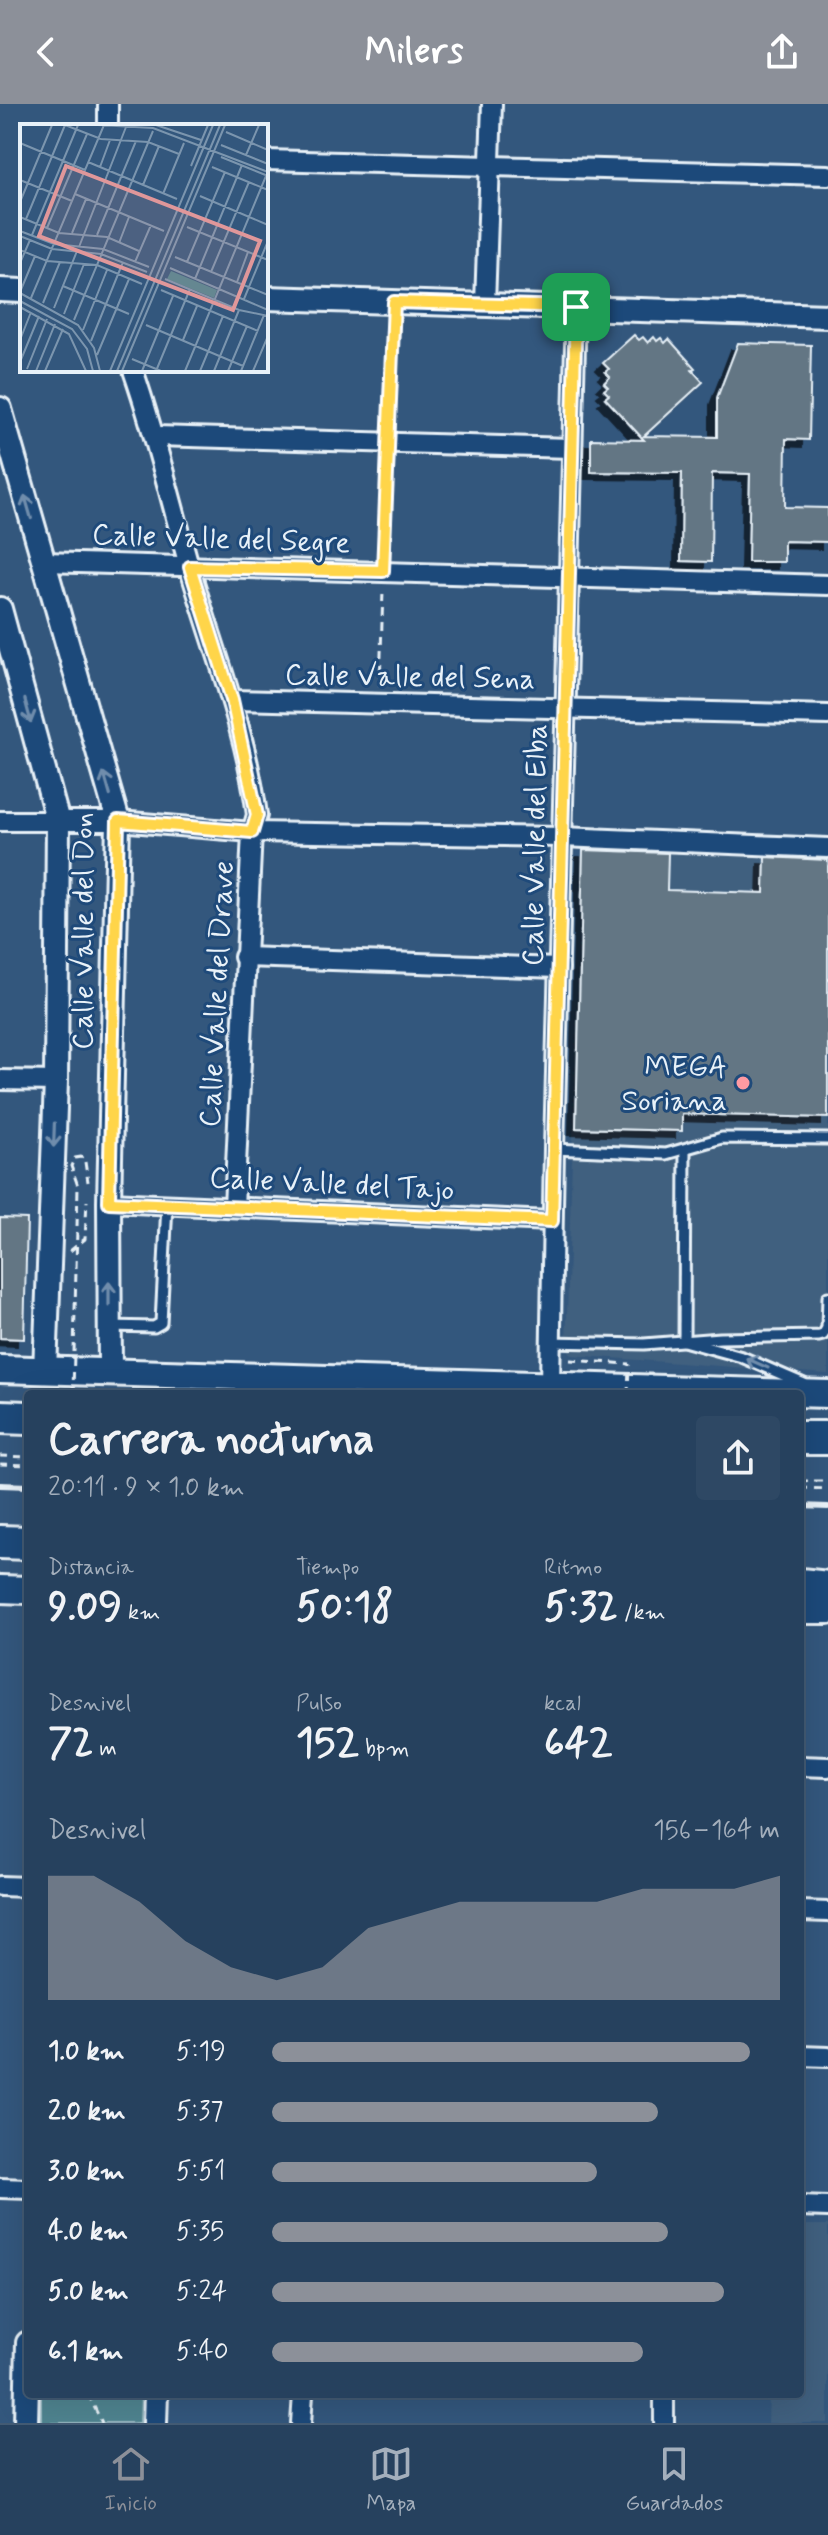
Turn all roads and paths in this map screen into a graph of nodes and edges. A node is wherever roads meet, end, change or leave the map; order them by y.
1 (492, 104) edge
2 (268, 160) edge
3 (490, 164) junction
4 (828, 175) edge
5 (0, 290) edge
6 (20, 291) edge
7 (268, 298) edge
8 (394, 302) junction
9 (485, 304) junction
10 (576, 307) junction
11 (828, 316) edge
12 (134, 372) edge
13 (0, 409) edge
14 (156, 436) junction
15 (389, 441) junction
16 (572, 448) junction
17 (44, 562) junction
18 (190, 567) junction
19 (383, 571) junction
20 (568, 578) junction
21 (828, 585) edge
22 (0, 609) edge
23 (232, 700) junction
24 (380, 705) junction
25 (565, 707) junction
26 (828, 715) edge
27 (0, 821) edge
28 (118, 821) junction
29 (58, 822) junction
30 (252, 832) junction
31 (562, 837) junction
32 (828, 848) edge
33 (244, 957) junction
34 (559, 968) junction
35 (0, 1080) edge
36 (56, 1081) junction
37 (828, 1139) edge
38 (554, 1149) junction
39 (685, 1150) junction
40 (88, 1184) dead end
41 (98, 1200) junction
42 (167, 1204) junction
43 (234, 1207) junction
44 (552, 1221) junction
45 (69, 1252) dead end
46 (828, 1297) edge
47 (109, 1326) junction
48 (684, 1341) junction
49 (549, 1342) junction
50 (585, 1361) dead end
51 (0, 1369) edge
52 (45, 1371) junction
53 (110, 1372) junction
54 (550, 1385) junction
55 (73, 1390) edge
56 (628, 1390) edge
57 (704, 1390) edge
58 (804, 1393) edge
59 (827, 1394) edge
60 (0, 1417) edge
61 (24, 1418) edge
62 (804, 1438) edge
63 (828, 1438) edge
64 (0, 1456) edge
65 (24, 1457) edge
66 (0, 1464) edge
67 (24, 1465) edge
68 (804, 1481) edge
69 (828, 1481) edge
70 (804, 1488) edge
71 (828, 1489) edge
72 (0, 1542) edge
73 (24, 1543) edge
74 (804, 1567) edge
75 (828, 1568) edge
76 (804, 1585) edge
77 (828, 1588) edge
78 (0, 1589) edge
79 (24, 1590) edge
80 (804, 1610) edge
81 (828, 1610) edge
82 (804, 1766) edge
83 (828, 1767) edge
84 (0, 1886) edge
85 (24, 1887) edge
86 (804, 1911) edge
87 (828, 1912) edge
88 (804, 2056) edge
89 (828, 2057) edge
90 (0, 2188) edge
91 (24, 2189) edge
92 (804, 2206) edge
93 (828, 2207) edge
94 (27, 2398) edge
95 (90, 2398) edge
96 (156, 2398) edge
97 (303, 2398) edge
98 (664, 2398) edge
99 (26, 2423) edge
100 (102, 2423) edge
101 (155, 2423) edge
102 (301, 2423) edge
103 (664, 2423) edge

1 - 3 street
2 - 3 street
3 - 4 street
3 - 9 street
5 - 6 street
7 - 8 street
8 - 9 street
8 - 15 path
9 - 10 street
10 - 11 street
10 - 16 street, Calle Valle del Elba
12 - 14 street, Calle Valle del Drave
17 -> 13 street, Calle Valle del Don
14 - 15 street
14 - 18 street, Calle Valle del Drave
15 - 16 street
15 - 19 path
16 - 20 street, Calle Valle del Elba
17 - 18 street, Calle Valle del Segre
28 -> 17 street, Calle Valle del Don
18 - 19 street, Calle Valle del Segre
18 - 23 street, Calle Valle del Drave
19 - 20 street, Calle Valle del Segre
19 - 24 path
20 - 21 street, Calle Valle del Segre
20 - 25 street, Calle Valle del Elba
22 -> 29 street, Calle Valle del Don
23 - 24 street, Calle Valle del Sena
23 - 30 street, Calle Valle del Drave
24 - 25 street, Calle Valle del Sena
25 - 26 street, Calle Valle del Sena
25 - 31 street, Calle Valle del Elba
27 - 29 street
28 - 29 street
28 - 30 street
28 - 41 street, Calle Valle del Don
29 - 36 street, Calle Valle del Don
30 - 31 street
30 - 33 street, Calle Valle del Drave
31 - 32 street
31 - 34 street, Calle Valle del Elba
33 - 34 street
33 - 43 street, Calle Valle del Drave
34 - 38 street, Calle Valle del Elba
35 - 36 street
36 -> 52 street, Calle Valle del Don
37 - 39 lane
38 - 39 lane
38 - 44 street, Calle Valle del Elba
39 - 48 lane
40 - 55 path, bridge
41 - 42 street, Calle Valle del Tajo
41 - 45 path
47 -> 41 street, Calle Valle del Don
42 - 43 street, Calle Valle del Tajo
42 - 47 lane
43 - 44 street, Calle Valle del Tajo
44 - 49 street, Calle Valle del Elba
46 - 48 lane
47 - 53 street, Calle Valle del Don
48 - 49 lane
59 -> 48 lane
49 - 54 street, Calle Valle del Elba
50 - 56 path, bridge
51 - 52 main road
52 - 53 main road
53 - 54 main road
54 - 57 main road
58 - 59 main road
60 - 61 highway
62 - 63 highway
64 - 65 path
66 - 67 path
68 - 69 path
70 - 71 path
72 - 73 highway
74 - 75 highway
76 - 77 highway
78 - 79 main road
80 - 81 main road
82 - 83 street
84 - 85 street
86 - 87 street
88 - 89 street
90 - 91 street
92 - 93 street
94 - 99 street
95 - 100 path
96 - 101 street
97 - 102 street
98 - 103 street

